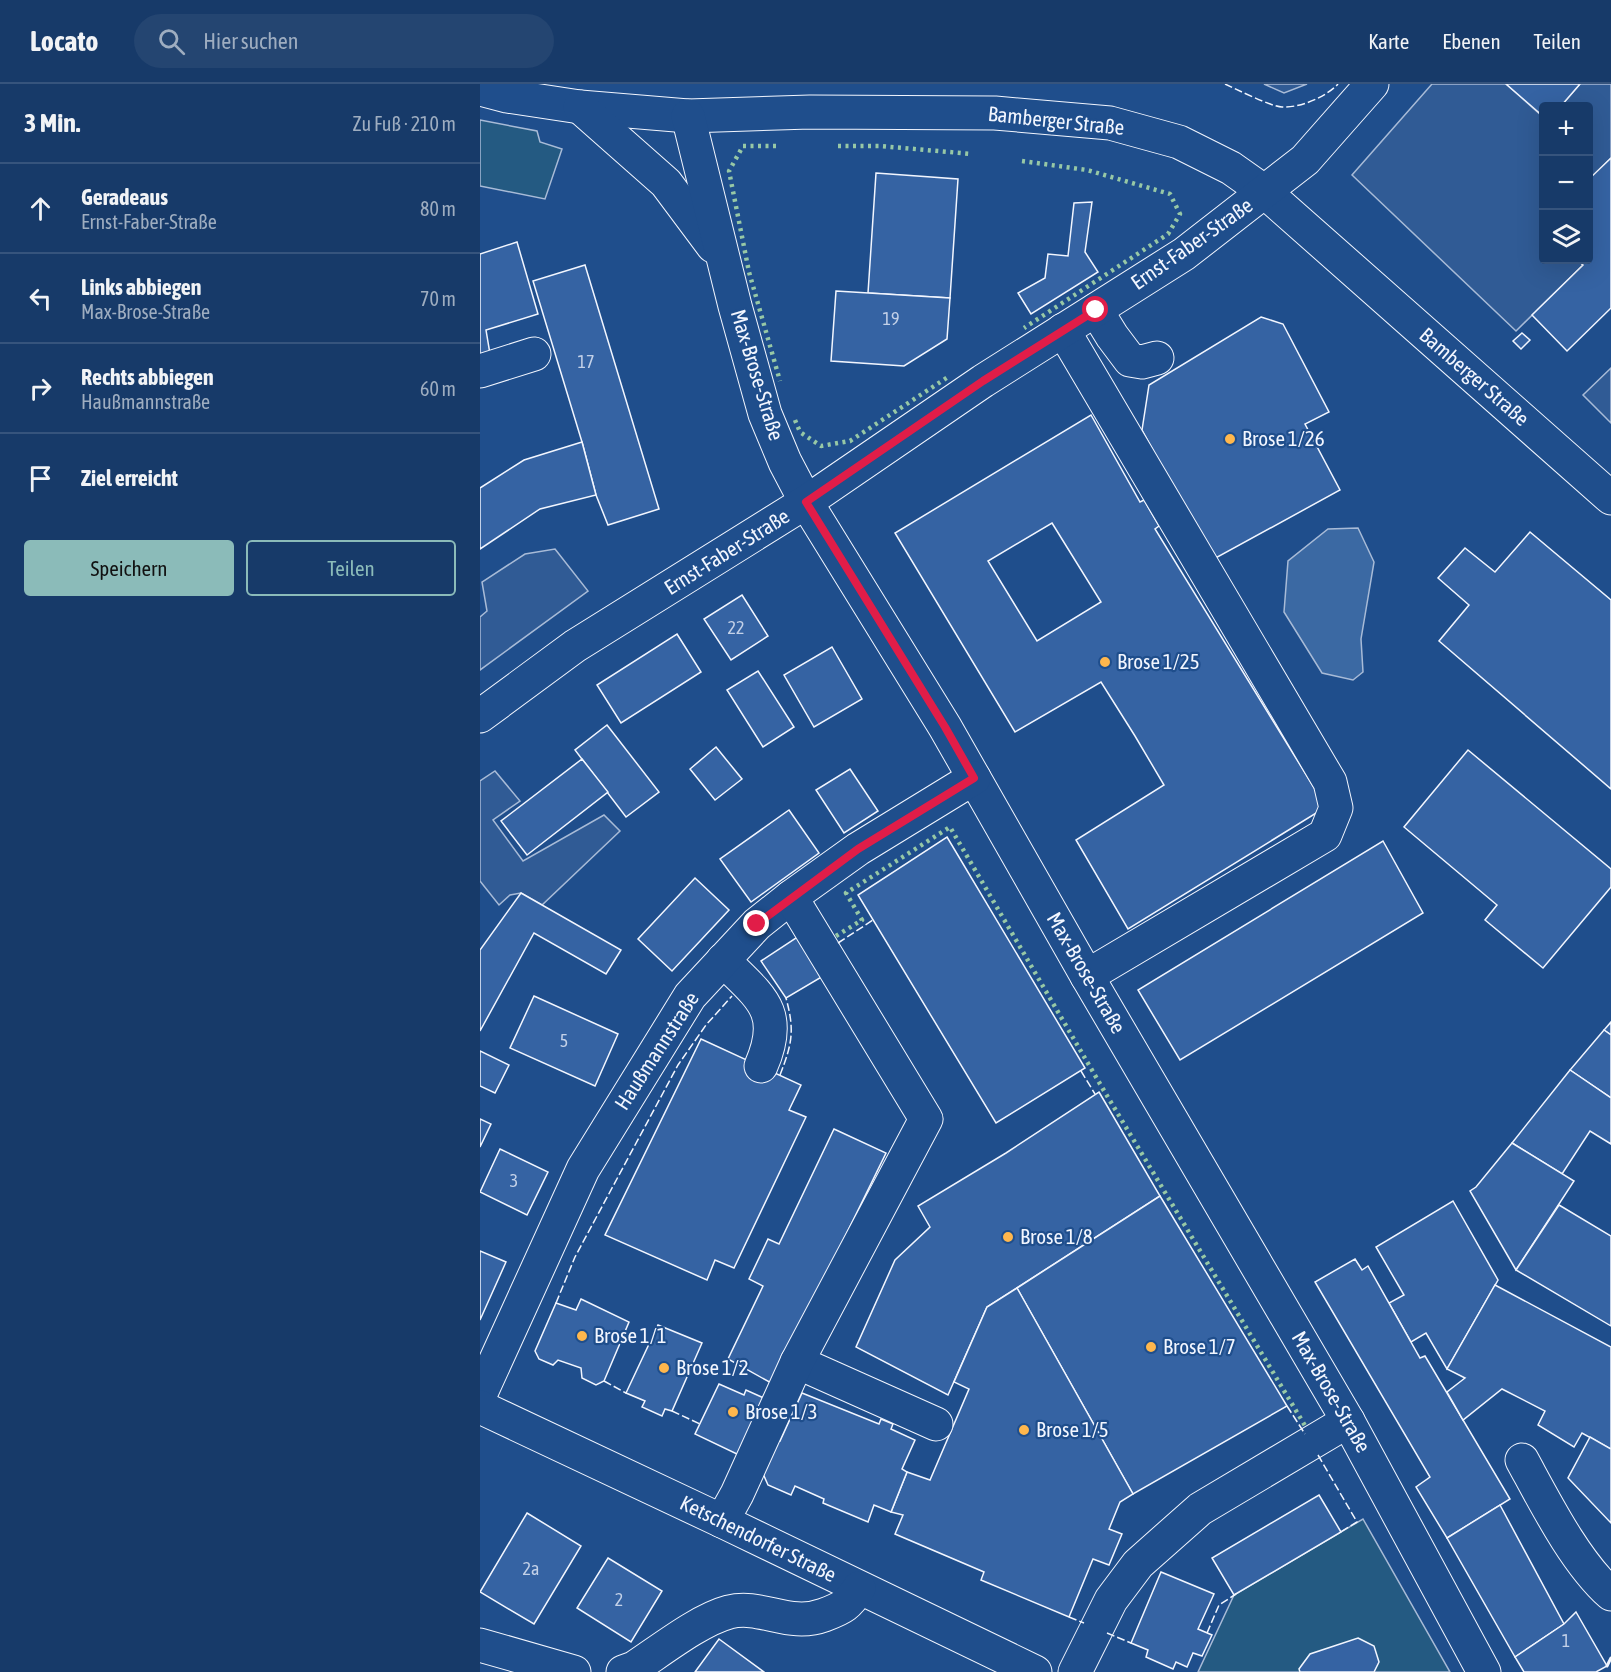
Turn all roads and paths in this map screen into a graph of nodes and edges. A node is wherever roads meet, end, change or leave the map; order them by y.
1 (1372, 84) edge
2 (500, 90) edge
3 (580, 107) junction
4 (688, 116) junction
5 (1265, 192) junction
6 (723, 259) junction
7 (1096, 310) junction
8 (1063, 330) junction
9 (534, 354) dead end
10 (1157, 358) dead end
11 (480, 371) edge
12 (1611, 498) edge
13 (806, 502) junction
14 (480, 716) edge
15 (974, 778) junction
16 (791, 897) junction
17 (723, 960) junction
18 (1087, 976) junction
19 (761, 1066) dead end
20 (797, 1362) junction
21 (480, 1395) edge
22 (480, 1407) edge
23 (1348, 1421) junction
24 (936, 1424) dead end
25 (1522, 1460) dead end
26 (722, 1521) junction
27 (860, 1588) junction
28 (1611, 1594) edge
29 (480, 1645) edge
30 (574, 1672) edge
31 (623, 1672) edge
32 (1035, 1672) edge
33 (1075, 1672) edge
34 (1484, 1672) edge

1 - 5 street, Ernst-Faber-Straße
2 - 3 street, Bamberger Straße
3 - 4 street, Bamberger Straße
3 - 6 street, Max-Brose-Straße
4 - 5 street, Bamberger Straße
4 - 6 street, Max-Brose-Straße
5 - 7 street, Ernst-Faber-Straße
5 - 12 street, Bamberger Straße
6 - 13 street, Max-Brose-Straße
7 - 8 street, Ernst-Faber-Straße
7 - 10 street
8 - 13 street, Ernst-Faber-Straße
8 - 18 street
9 - 11 street
13 - 14 street, Ernst-Faber-Straße
13 - 15 street, Max-Brose-Straße
15 - 16 street, Haußmannstraße
15 - 18 street, Max-Brose-Straße
16 - 17 street, Haußmannstraße
16 - 20 street
17 - 19 street
17 - 21 street, Haußmannstraße
18 - 23 street, Max-Brose-Straße
20 - 24 street
20 - 26 street
22 - 26 street, Ketschendorfer Straße
23 - 33 street
23 - 34 street, Max-Brose-Straße
25 - 28 street
26 - 27 street, Ketschendorfer Straße
27 - 31 street
27 - 32 street, Ketschendorfer Straße
29 - 30 street

